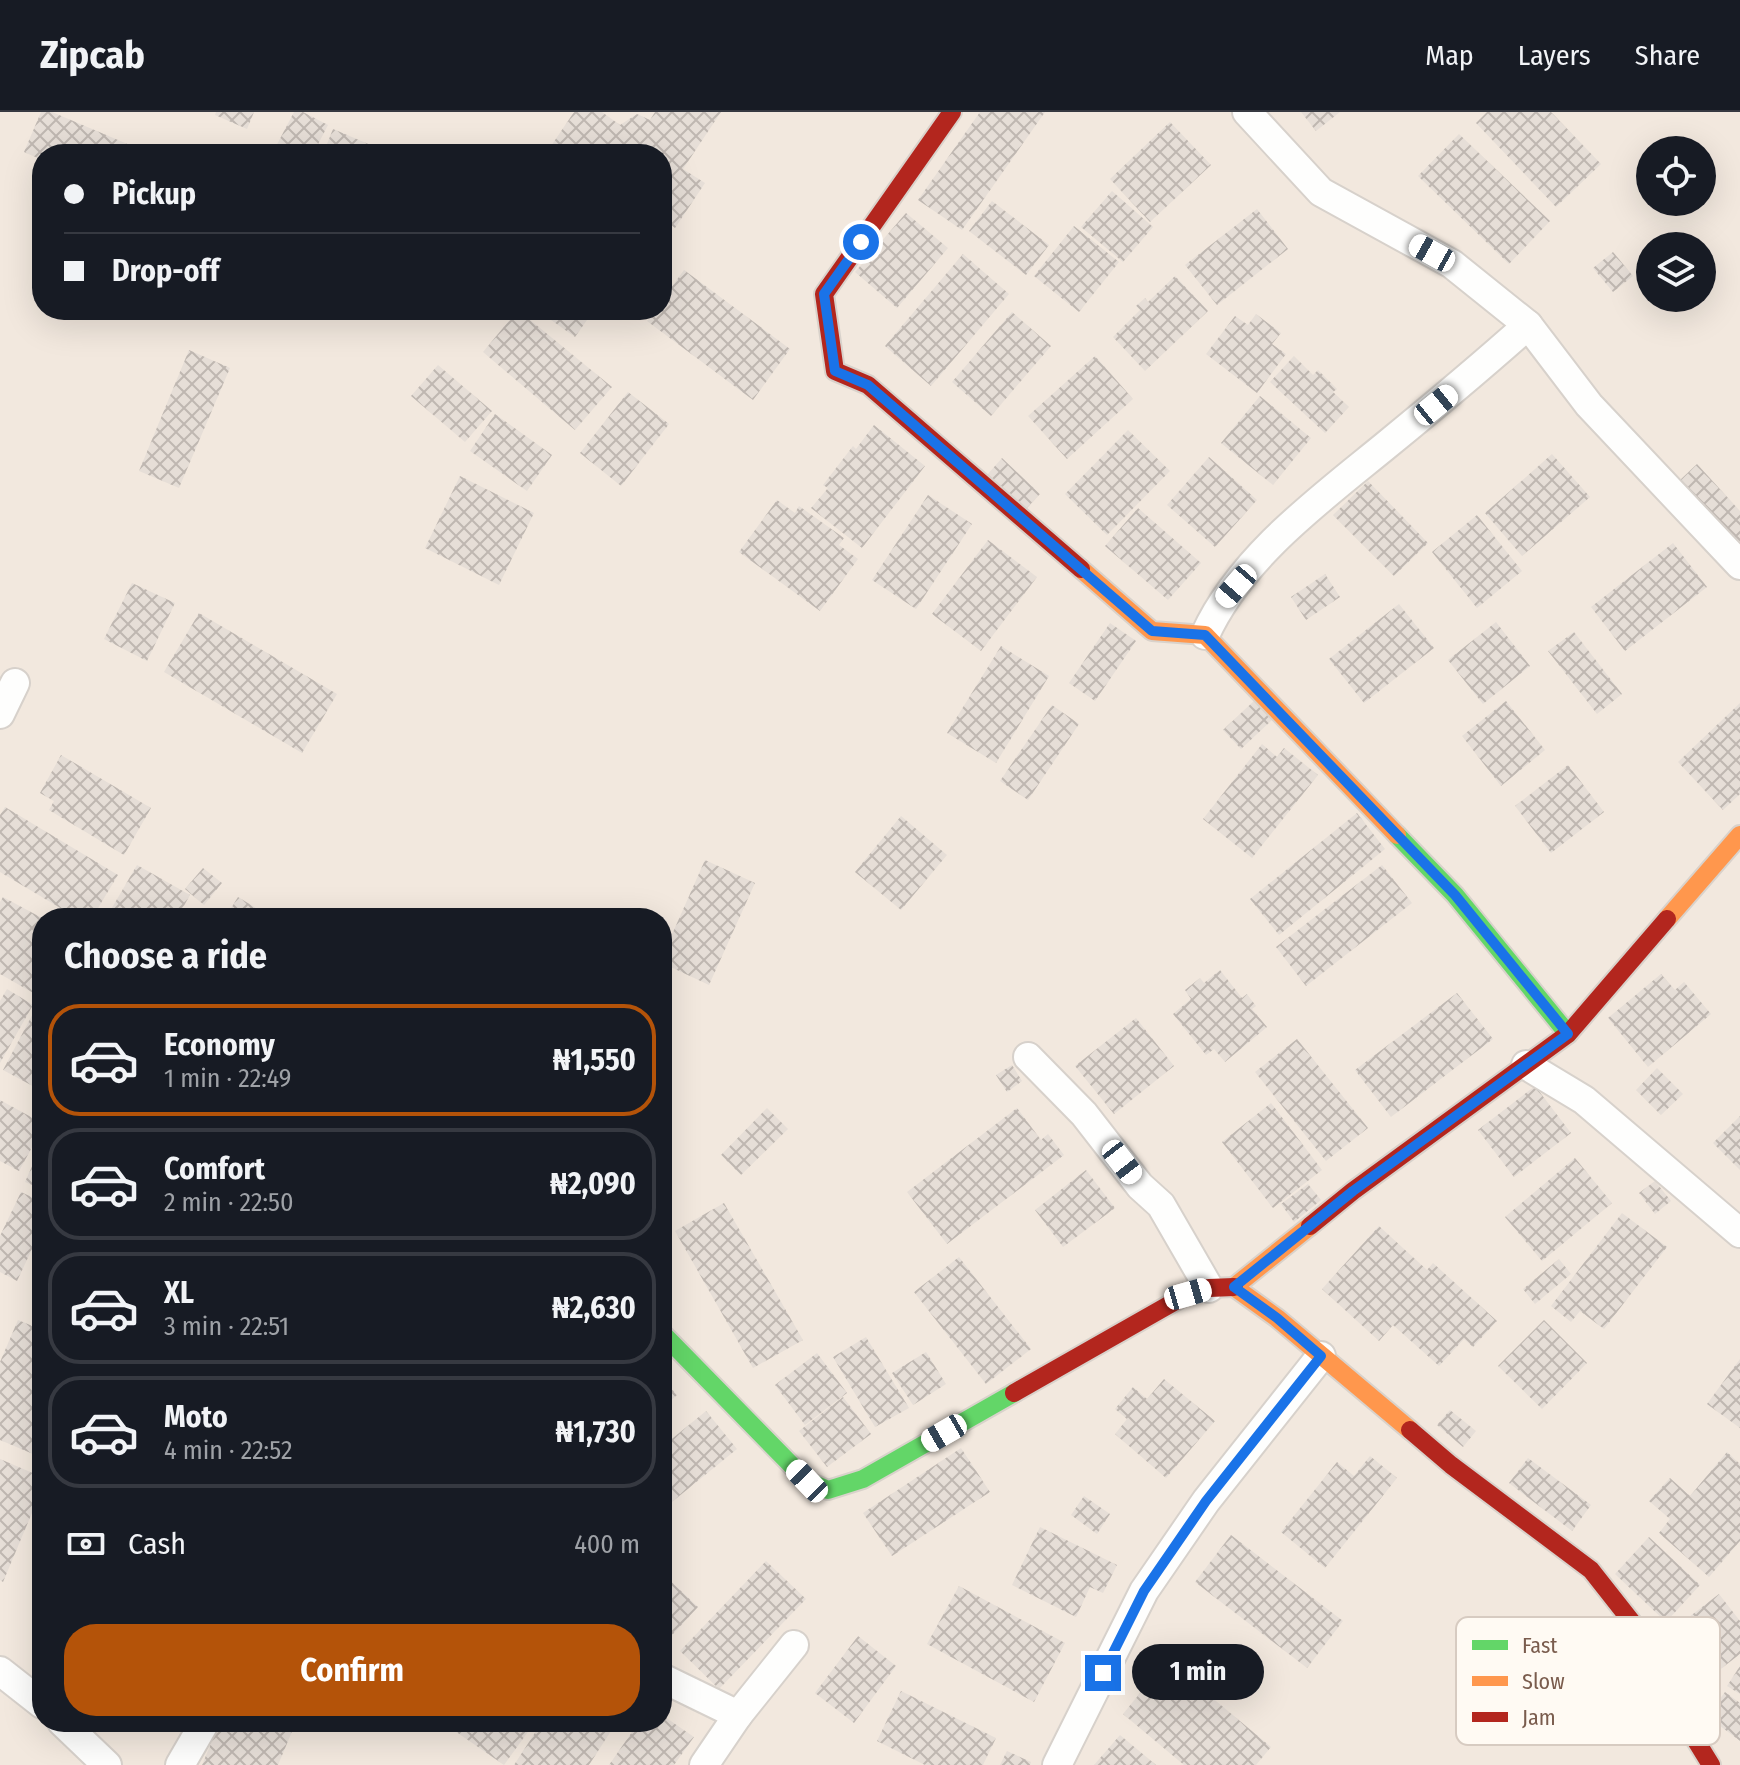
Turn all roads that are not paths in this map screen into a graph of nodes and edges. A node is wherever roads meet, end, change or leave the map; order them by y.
1 (952, 112) edge
2 (1247, 112) edge
3 (1528, 325) junction
4 (1740, 565) edge
5 (1205, 635) junction
6 (15, 683) dead end
7 (0, 714) edge
8 (1740, 835) edge
9 (1568, 1034) junction
10 (1028, 1057) dead end
11 (1526, 1065) junction
12 (1740, 1233) edge
13 (1221, 1288) junction
14 (672, 1343) edge
15 (1321, 1356) junction
16 (1628, 1617) edge
17 (794, 1645) dead end
18 (0, 1671) edge
19 (672, 1683) edge
20 (32, 1696) edge
21 (738, 1715) junction
22 (72, 1732) edge
23 (199, 1732) edge
24 (1699, 1745) edge
25 (107, 1765) edge
26 (180, 1765) edge
27 (704, 1765) edge
28 (1057, 1765) edge
29 (1711, 1765) edge

1 - 5 street
2 - 3 street
3 - 4 street
3 - 5 street
5 - 9 street
6 - 7 street
8 - 9 street
9 - 11 street
10 - 13 street
11 - 12 street
11 - 13 street
13 - 14 street
13 - 15 street
15 - 16 street
15 - 28 street
17 - 21 street
18 - 20 street
19 - 21 street
21 - 27 street
22 - 25 street
23 - 26 street
24 - 29 street

